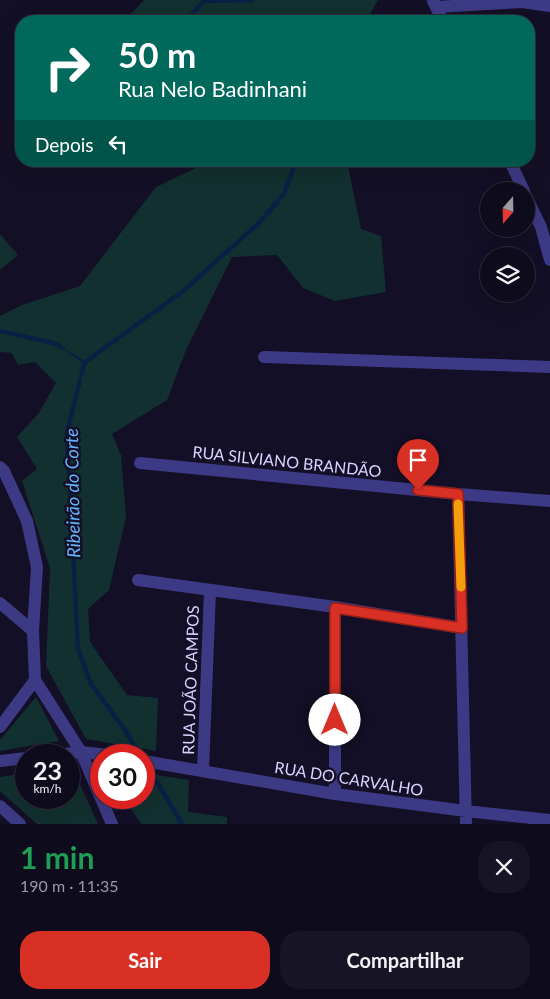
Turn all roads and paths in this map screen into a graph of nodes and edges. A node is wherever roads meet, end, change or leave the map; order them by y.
1 (434, 3) edge
2 (550, 6) edge
3 (440, 15) edge
4 (513, 167) edge
5 (520, 182) edge
6 (535, 214) edge
7 (550, 260) edge
8 (264, 357) dead end
9 (550, 366) edge
10 (140, 463) dead end
11 (0, 467) edge
12 (458, 494) junction
13 (550, 501) edge
14 (138, 580) dead end
15 (210, 590) junction
16 (0, 603) edge
17 (335, 608) junction
18 (462, 628) junction
19 (33, 631) junction
20 (35, 680) junction
21 (0, 727) edge
22 (81, 752) junction
23 (90, 753) edge
24 (15, 759) edge
25 (0, 761) edge
26 (155, 763) edge
27 (202, 770) junction
28 (335, 794) junction
29 (0, 806) edge
30 (466, 818) edge
31 (550, 820) edge
32 (20, 824) edge
33 (112, 824) edge

1 - 2 street
1 - 3 street
4 - 5 street
6 - 7 street
8 - 9 street
10 - 12 street, RUA SILVIANO BRANDÃO
11 - 19 street
12 - 13 street, RUA SILVIANO BRANDÃO
12 - 18 street
14 - 15 street
15 - 17 street
15 - 27 street, RUA JOÃO CAMPOS
16 - 19 street
17 - 18 street
17 - 28 street
18 - 30 street
19 - 20 street
20 - 21 street
20 - 22 street
22 - 23 street
22 - 33 street
24 - 25 street
26 - 27 street, RUA DO CARVALHO
27 - 28 street, RUA DO CARVALHO
28 - 30 street, RUA DO CARVALHO
29 - 32 street
30 - 31 street, RUA DO CARVALHO

